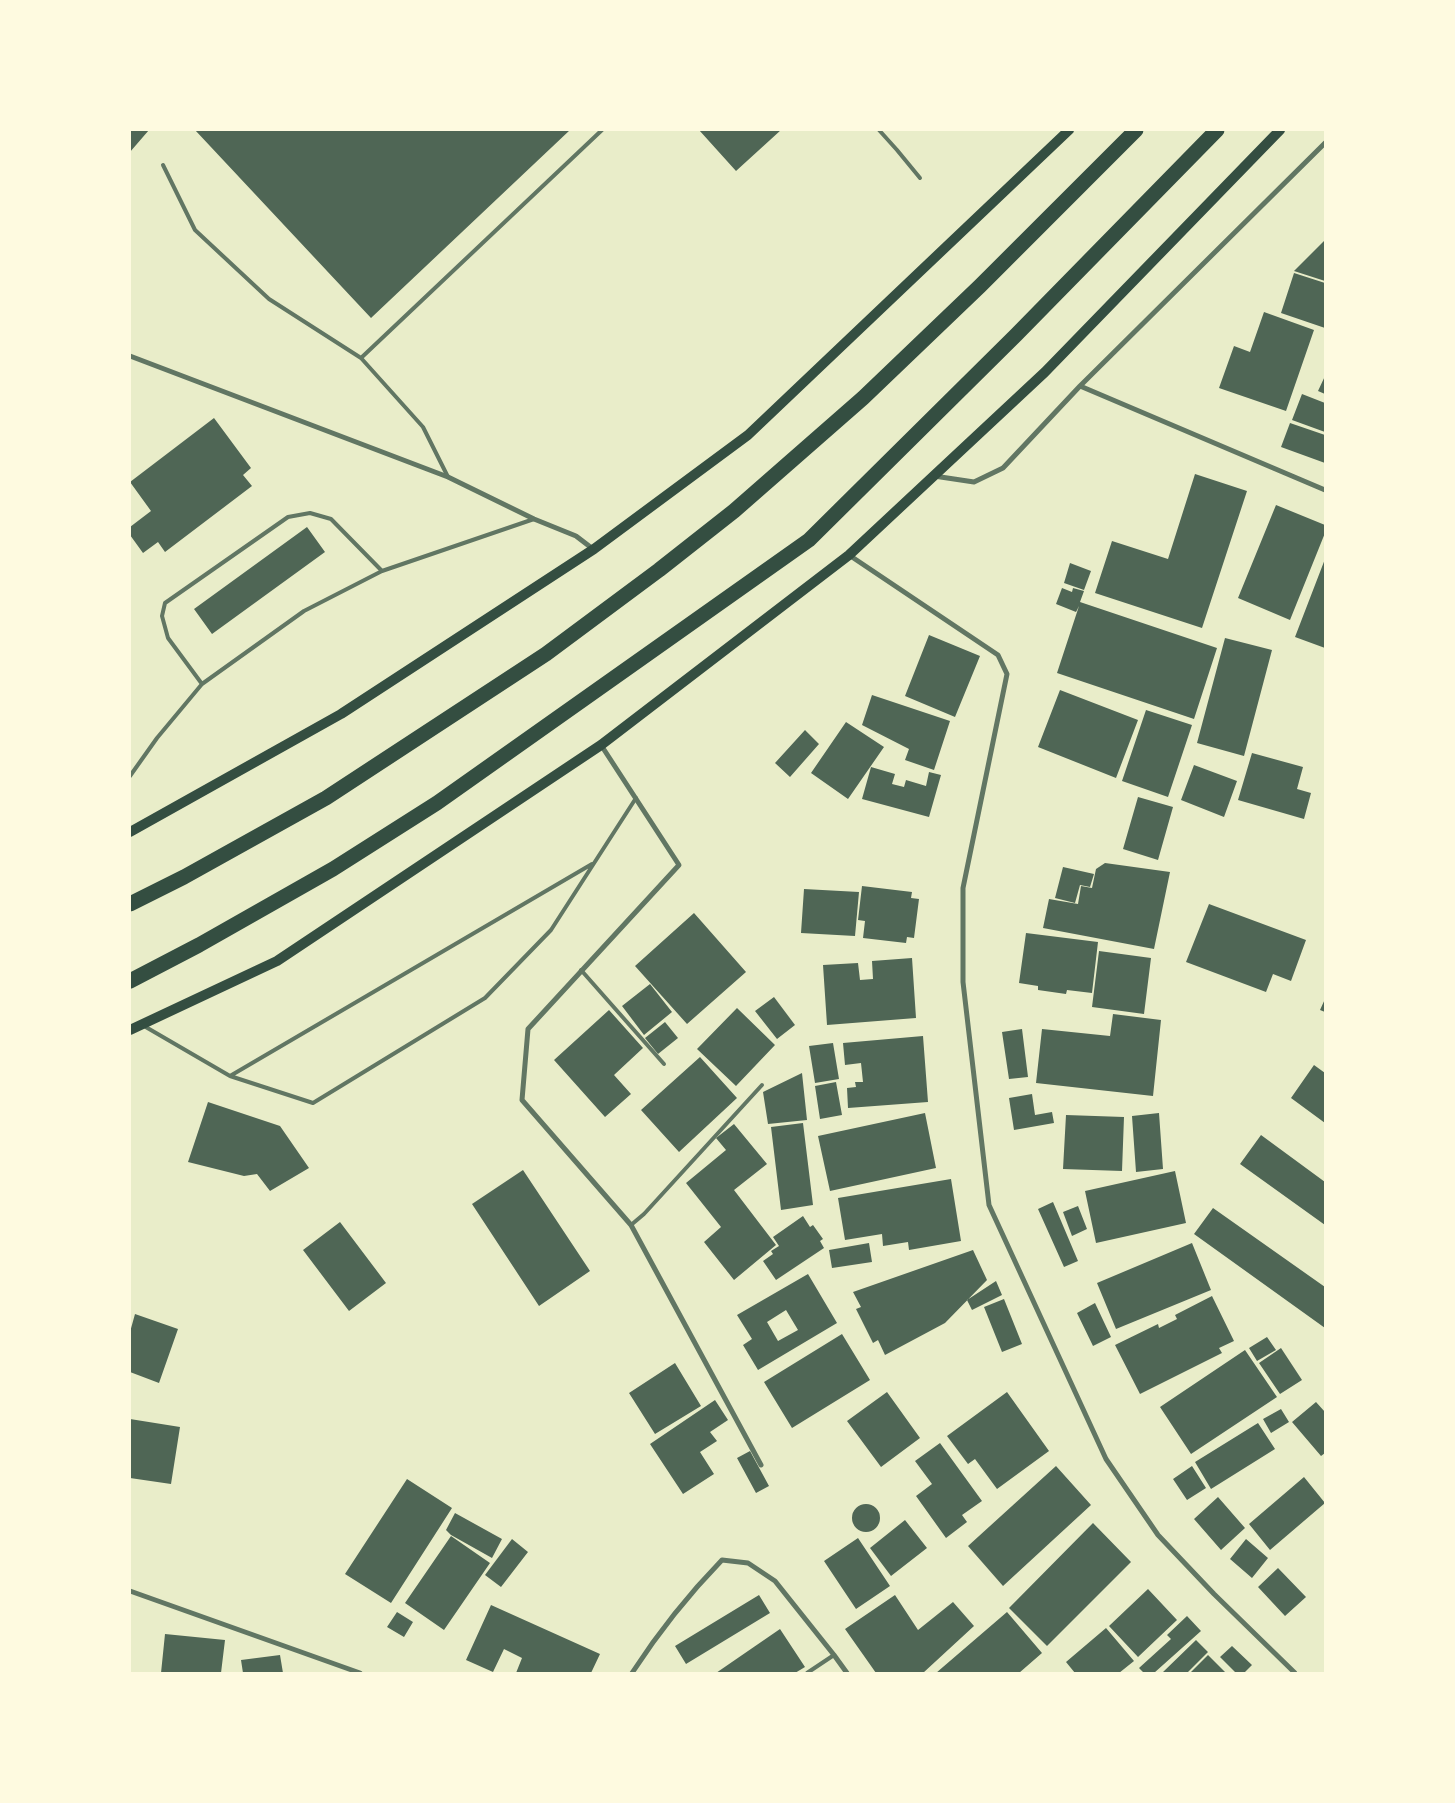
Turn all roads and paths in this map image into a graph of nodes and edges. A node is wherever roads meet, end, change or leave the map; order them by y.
1 (602, 130) edge
2 (879, 130) edge
3 (1069, 130) edge
4 (1136, 130) edge
5 (1217, 130) edge
6 (1280, 130) edge
7 (1325, 143) edge
8 (163, 165) dead end
9 (920, 178) dead end
10 (130, 356) edge
11 (361, 358) junction
12 (1080, 386) junction
13 (934, 476) junction
14 (448, 477) junction
15 (1325, 490) edge
16 (534, 519) junction
17 (594, 549) junction
18 (849, 556) junction
19 (382, 571) junction
20 (202, 684) junction
21 (601, 745) junction
22 (130, 776) edge
23 (636, 798) junction
24 (130, 832) edge
25 (594, 863) junction
26 (130, 904) edge
27 (581, 970) junction
28 (130, 981) edge
29 (142, 1025) junction
30 (130, 1030) edge
31 (664, 1064) dead end
32 (230, 1076) junction
33 (762, 1085) dead end
34 (631, 1224) junction
35 (761, 1465) dead end
36 (130, 1591) edge
37 (834, 1655) junction
38 (360, 1673) edge
39 (632, 1673) edge
40 (807, 1673) edge
41 (846, 1673) edge
42 (1295, 1673) edge

1 - 11 lane
2 - 9 lane
3 - 17 main road
4 - 26 highway
5 - 28 highway
6 - 13 main road
7 - 12 street
8 - 11 lane
10 - 14 street
11 - 14 lane
12 - 13 street
12 - 15 street
13 - 18 main road
14 - 16 street
16 - 17 street
16 - 19 lane
17 - 24 main road
18 - 21 main road
18 - 42 street
19 - 20 lane
19 - 20 lane
20 - 22 lane
21 - 23 street
21 - 29 main road
23 - 25 lane
23 - 27 street
25 - 32 lane
25 - 32 lane
27 - 31 lane
27 - 34 street
29 - 30 main road
29 - 32 lane
33 - 34 lane
34 - 35 street
36 - 38 street
37 - 39 street
37 - 40 lane
37 - 41 street

